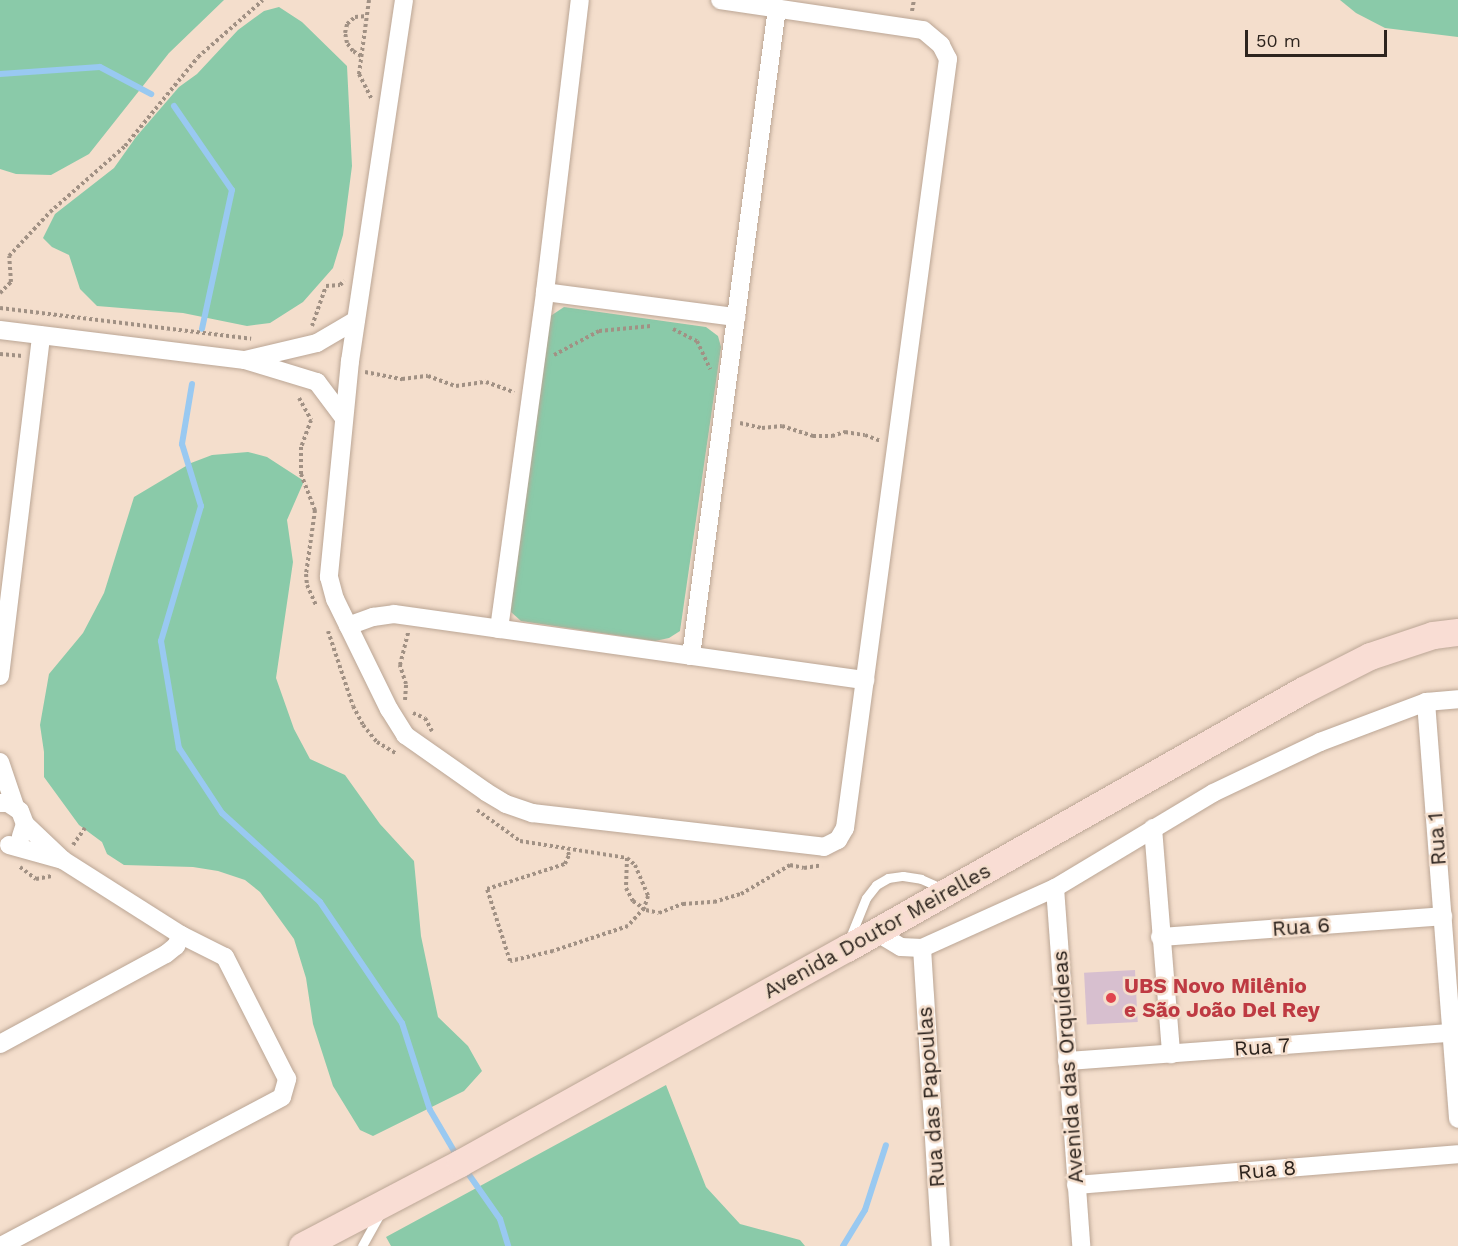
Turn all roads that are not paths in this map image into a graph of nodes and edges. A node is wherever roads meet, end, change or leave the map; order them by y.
1 (404, 0) edge
2 (580, 0) edge
3 (720, 0) edge
4 (777, 8) junction
5 (545, 292) junction
6 (736, 317) junction
7 (356, 320) junction
8 (0, 330) edge
9 (41, 335) junction
10 (245, 360) junction
11 (344, 418) junction
12 (348, 626) junction
13 (499, 628) junction
14 (1458, 632) edge
15 (691, 656) junction
16 (0, 676) edge
17 (865, 680) junction
18 (1458, 699) edge
19 (1426, 702) junction
20 (0, 762) edge
21 (8, 805) edge
22 (25, 824) junction
23 (1153, 828) junction
24 (3, 846) edge
25 (63, 860) junction
26 (1055, 888) junction
27 (948, 891) junction
28 (1443, 916) junction
29 (876, 932) junction
30 (181, 935) junction
31 (1160, 937) junction
32 (847, 948) junction
33 (922, 948) junction
34 (1455, 1032) edge
35 (0, 1044) edge
36 (1171, 1054) junction
37 (1066, 1061) junction
38 (1458, 1119) edge
39 (1458, 1154) edge
40 (1076, 1185) junction
41 (386, 1202) junction
42 (1, 1246) edge
43 (302, 1246) edge
44 (362, 1246) edge
45 (941, 1246) edge
46 (1081, 1246) edge

1 - 7 street
2 - 5 street
3 - 4 street
4 - 6 street
4 - 17 street
5 - 6 street
5 - 13 street
6 - 15 street
7 - 10 street
7 - 11 street
8 - 9 street
9 - 10 street
9 - 16 street
10 - 11 street
11 - 12 street
12 - 13 street
12 - 17 street
13 - 15 street
14 - 27 street, Avenida Doutor Meirelles
15 - 17 street
18 - 19 street
19 - 23 street
19 - 28 street, Rua 1
20 - 21 street
21 - 22 street
22 - 24 street
22 - 25 street
23 - 26 street
23 - 31 street
24 - 25 street
25 - 30 street
26 - 33 street
26 - 37 street, Avenida das Orquídeas
27 - 29 street, Avenida Doutor Meirelles
27 - 32 lane
28 - 31 street, Rua 6
28 - 34 street, Rua 1
29 - 32 street, Avenida Doutor Meirelles
29 - 33 street
30 - 35 street
30 - 42 street
31 - 36 street
32 - 41 street, Avenida Doutor Meirelles
33 - 45 street, Rua das Papoulas
34 - 36 street, Rua 7
34 - 38 street, Rua 1
36 - 37 street, Rua 7
37 - 40 street, Avenida das Orquídeas
39 - 40 street, Rua 8
40 - 46 street, Avenida das Orquídeas
41 - 43 street, Avenida Doutor Meirelles
41 - 44 lane

